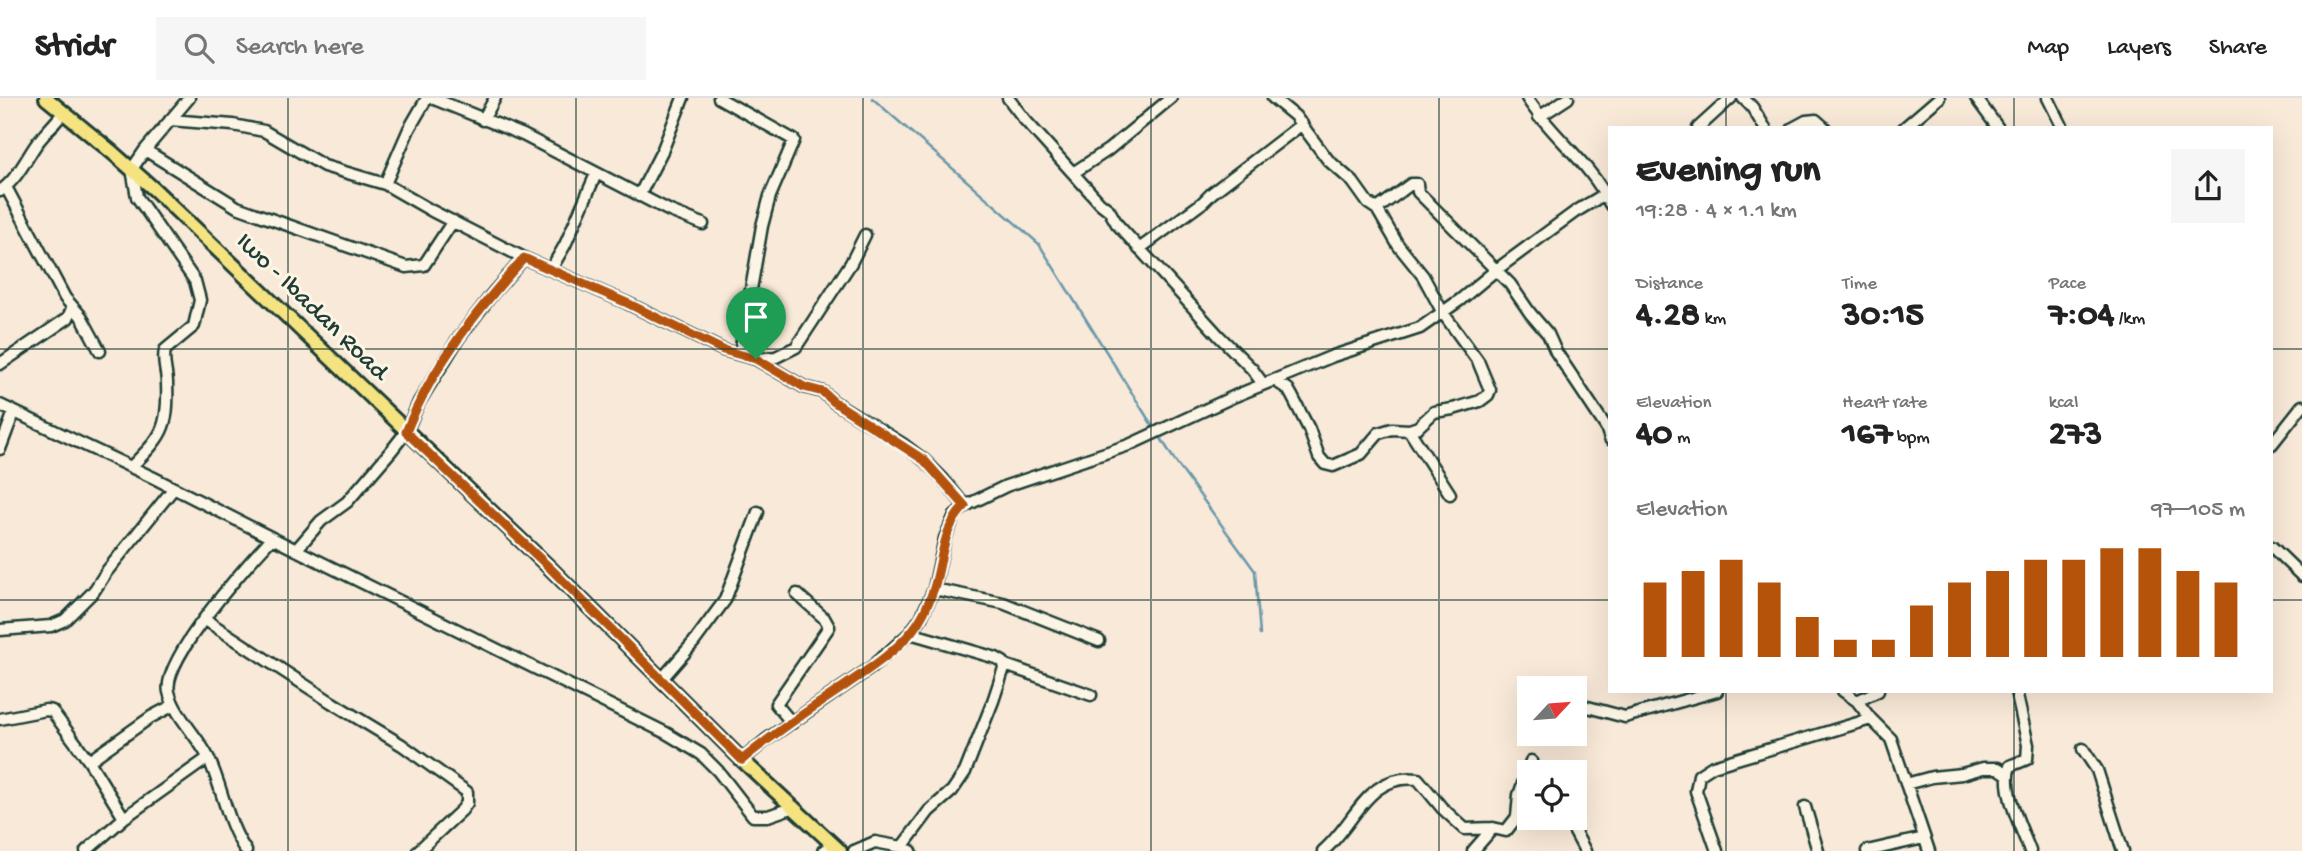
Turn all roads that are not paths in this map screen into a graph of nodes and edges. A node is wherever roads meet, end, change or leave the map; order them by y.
1 (46, 98) edge
2 (189, 98) edge
3 (429, 98) edge
4 (495, 98) edge
5 (684, 98) edge
6 (719, 98) edge
7 (1171, 98) edge
8 (1273, 98) edge
9 (1527, 98) edge
10 (1568, 98) edge
11 (1731, 98) edge
12 (1743, 98) edge
13 (1939, 98) edge
14 (1976, 98) edge
15 (2048, 98) edge
16 (1014, 101) edge
17 (64, 112) junction
18 (1539, 117) junction
19 (170, 120) junction
20 (483, 120) junction
21 (1303, 124) junction
22 (1700, 126) edge
23 (1764, 126) edge
24 (1797, 126) edge
25 (1823, 126) edge
26 (1906, 126) edge
27 (1997, 126) edge
28 (2062, 126) edge
29 (145, 150) junction
30 (132, 169) junction
31 (1073, 173) junction
32 (596, 174) junction
33 (385, 184) junction
34 (3, 189) edge
35 (639, 196) junction
36 (1608, 196) edge
37 (1377, 209) junction
38 (453, 221) junction
39 (703, 224) dead end
40 (865, 235) dead end
41 (1139, 249) junction
42 (524, 258) junction
43 (551, 269) junction
44 (1496, 270) junction
45 (72, 308) junction
46 (1443, 313) junction
47 (100, 351) dead end
48 (740, 353) junction
49 (756, 359) junction
50 (0, 364) edge
51 (1268, 382) junction
52 (0, 405) edge
53 (2302, 406) edge
54 (15, 412) junction
55 (1409, 429) junction
56 (406, 432) junction
57 (1608, 433) edge
58 (2273, 443) edge
59 (0, 449) edge
60 (131, 467) junction
61 (174, 488) junction
62 (1450, 494) dead end
63 (965, 506) junction
64 (758, 512) dead end
65 (271, 538) junction
66 (2273, 548) edge
67 (296, 550) junction
68 (2302, 576) edge
69 (934, 589) junction
70 (797, 594) dead end
71 (204, 619) junction
72 (0, 630) edge
73 (910, 633) junction
74 (1100, 641) dead end
75 (1005, 665) junction
76 (661, 680) junction
77 (1710, 693) edge
78 (1846, 693) edge
79 (1874, 693) edge
80 (2016, 693) edge
81 (1091, 695) dead end
82 (1857, 701) junction
83 (174, 705) junction
84 (1587, 707) edge
85 (0, 719) edge
86 (1871, 719) junction
87 (792, 723) junction
88 (2083, 749) dead end
89 (208, 758) junction
90 (742, 760) junction
91 (89, 761) junction
92 (2007, 774) junction
93 (1906, 784) junction
94 (794, 807) junction
95 (1805, 807) dead end
96 (1517, 817) edge
97 (124, 818) junction
98 (1493, 828) junction
99 (1574, 830) edge
100 (1924, 838) junction
101 (832, 849) edge
102 (906, 849) edge
103 (86, 851) edge
104 (246, 851) edge
105 (418, 851) edge
106 (855, 851) edge
107 (1323, 851) edge
108 (1473, 851) edge
109 (1585, 851) edge
110 (1717, 851) edge
111 (1818, 851) edge
112 (1867, 851) edge
113 (1929, 851) edge
114 (2030, 851) edge
115 (2123, 851) edge

1 - 17 main road, Iwo - Ibadan Road
2 - 19 street
3 - 20 street
3 - 33 street
4 - 20 street
5 - 35 street
6 - 48 street
7 - 31 street
8 - 21 street
9 - 18 street
10 - 18 street
11 - 22 street
12 - 23 street
13 - 26 street
14 - 27 street
15 - 28 street
16 - 31 street
17 - 30 main road, Iwo - Ibadan Road
17 - 34 street
18 - 36 street
19 - 29 street
19 - 33 street
20 - 32 street
21 - 37 street
21 - 41 street
24 - 25 street
29 - 30 street
29 - 38 street
30 - 56 main road, Iwo - Ibadan Road
30 - 60 street
31 - 41 street
32 - 35 street
32 - 43 street
33 - 38 street
34 - 45 street
35 - 39 street
36 - 44 street
37 - 44 street
37 - 46 street
38 - 42 street
40 - 49 street
41 - 51 street
42 - 43 street
42 - 56 street
43 - 48 street
44 - 46 street
44 - 57 street
45 - 47 street
45 - 50 street
46 - 51 street
46 - 55 street
48 - 49 street
49 - 63 street
51 - 55 street
51 - 63 street
52 - 54 street
53 - 58 street
54 - 59 street
54 - 60 street
55 - 62 street
56 - 67 street
56 - 76 main road, Iwo - Ibadan Road
60 - 61 street
61 - 65 street
61 - 72 street
63 - 69 street
64 - 76 street
65 - 67 street
65 - 71 street
66 - 68 street
67 - 94 street
69 - 73 street
69 - 74 street
70 - 87 street
71 - 83 street
71 - 105 street
73 - 75 street
73 - 87 street
75 - 81 street
75 - 102 street
76 - 90 main road, Iwo - Ibadan Road
77 - 84 street
78 - 82 street
79 - 82 street
80 - 92 street
82 - 86 street
83 - 89 street
83 - 91 street
85 - 91 street
86 - 93 street
86 - 110 street
87 - 90 street
88 - 115 street
89 - 97 street
89 - 104 street
90 - 94 main road, Iwo - Ibadan Road
91 - 97 street
92 - 93 street
92 - 114 street
93 - 100 street
94 - 101 main road, Iwo - Ibadan Road
95 - 111 street
96 - 98 street
97 - 103 street
98 - 107 street
98 - 108 street
99 - 109 street
100 - 112 street
100 - 113 street
102 - 106 street

